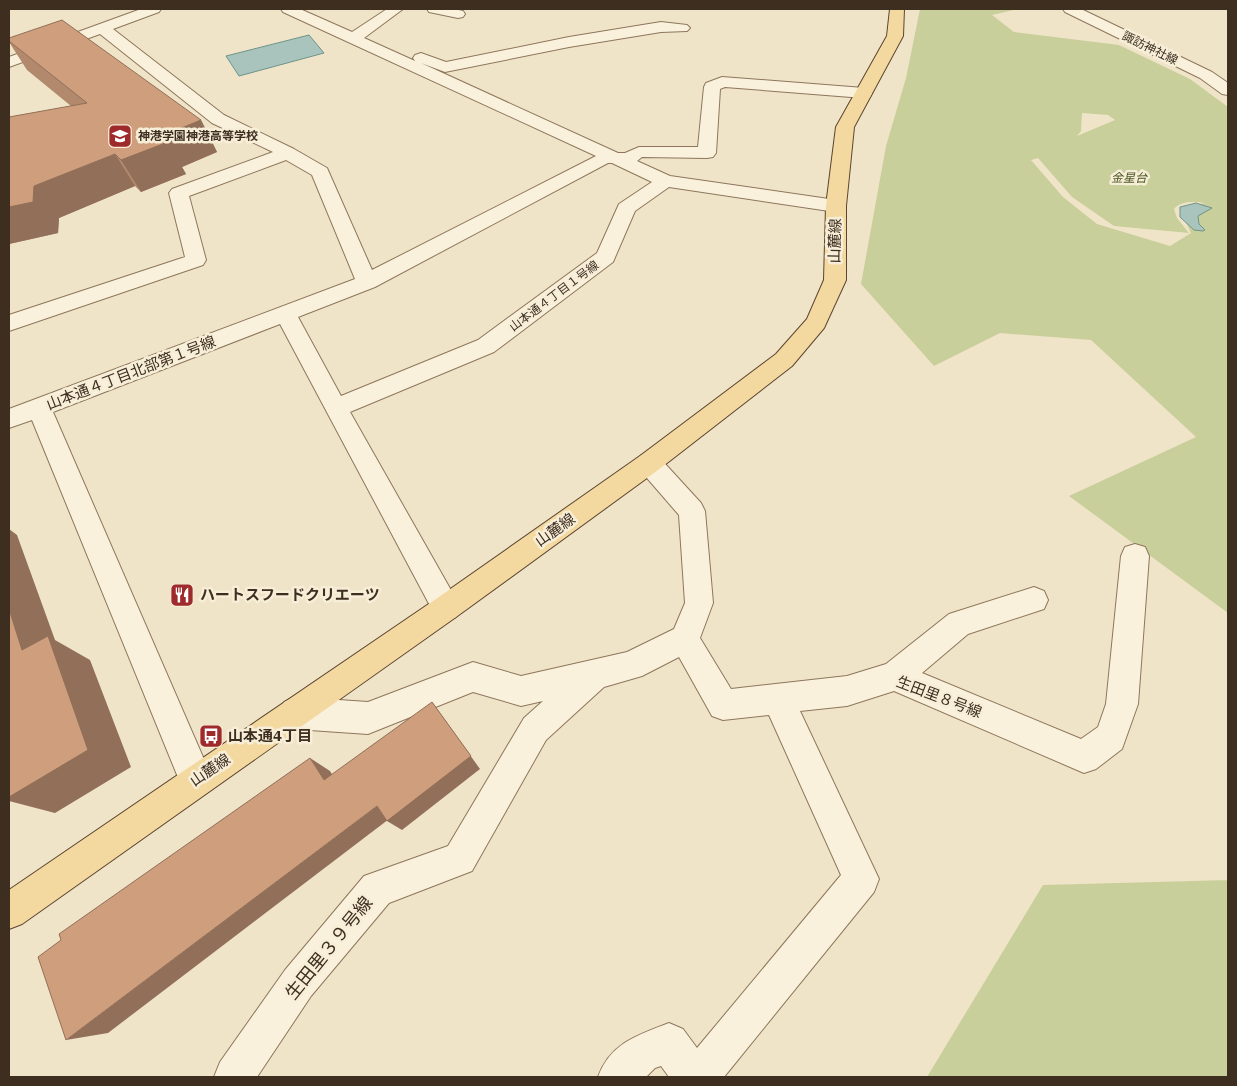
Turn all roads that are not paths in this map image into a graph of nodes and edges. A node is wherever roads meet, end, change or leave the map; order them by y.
1 (154, 9) edge
2 (288, 9) edge
3 (396, 9) edge
4 (434, 9) edge
5 (897, 9) edge
6 (1070, 9) edge
7 (458, 14) dead end
8 (102, 28) junction
9 (682, 28) dead end
10 (353, 39) junction
11 (9, 62) edge
12 (1228, 90) edge
13 (864, 92) junction
14 (288, 153) junction
15 (614, 157) junction
16 (666, 181) junction
17 (836, 206) junction
18 (367, 282) junction
19 (285, 314) junction
20 (9, 323) edge
21 (39, 408) junction
22 (335, 408) junction
23 (9, 419) edge
24 (649, 463) junction
25 (1136, 556) dead end
26 (1034, 600) dead end
27 (446, 608) junction
28 (685, 639) junction
29 (598, 672) junction
30 (895, 676) junction
31 (778, 699) junction
32 (295, 712) junction
33 (196, 780) junction
34 (9, 911) edge
35 (234, 1076) edge
36 (618, 1077) edge
37 (693, 1077) edge
38 (699, 1077) edge

1 - 8 street
2 - 10 street
3 - 10 street
4 - 7 street
5 - 13 main road, 山麓線
6 - 12 street, 諏訪神社線
8 - 11 street
8 - 14 street
9 - 10 street
10 - 15 street
13 - 15 street, 山本通４丁目北部第１号線
13 - 17 main road, 山麓線
14 - 18 street
14 - 20 street
15 - 16 street
15 - 18 street, 山本通４丁目北部第１号線
16 - 17 street
16 - 22 street, 山本通４丁目１号線
17 - 24 main road, 山麓線
18 - 19 street, 山本通４丁目北部第１号線
19 - 21 street, 山本通４丁目北部第１号線
19 - 22 street
21 - 23 street
21 - 33 street, 山本通４丁目北部第１号線
22 - 27 street
24 - 27 main road, 山麓線
24 - 28 street
25 - 30 street, 生田里８号線
26 - 30 street
27 - 32 main road, 山麓線
28 - 29 street
28 - 31 street, 生田里８号線
29 - 32 street
29 - 35 street, 生田里３９号線
30 - 31 street, 生田里８号線
31 - 38 street
32 - 33 main road, 山麓線
33 - 34 main road, 山麓線
36 - 37 street

